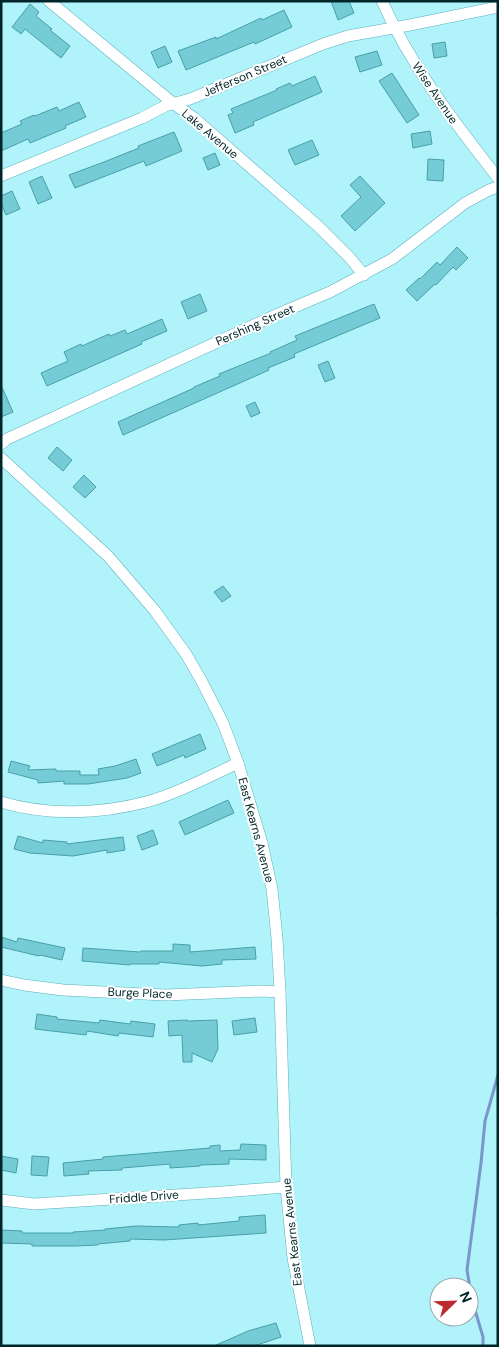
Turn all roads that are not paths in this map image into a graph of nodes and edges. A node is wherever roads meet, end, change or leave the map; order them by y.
1 (49, 1) edge
2 (382, 1) edge
3 (498, 7) edge
4 (394, 27) junction
5 (174, 104) junction
6 (1, 176) edge
7 (498, 178) edge
8 (498, 188) edge
9 (364, 275) junction
10 (1, 444) edge
11 (1, 458) edge
12 (238, 763) junction
13 (1, 802) edge
14 (1, 980) edge
15 (280, 992) junction
16 (286, 1187) junction
17 (1, 1200) edge
18 (310, 1346) edge

1 - 5 street, Lake Avenue
2 - 4 street, Wise Avenue
3 - 4 street, Jefferson Street
4 - 5 street, Jefferson Street
4 - 7 street, Wise Avenue
5 - 6 street, Jefferson Street
5 - 9 street, Lake Avenue
8 - 9 street, Pershing Street
9 - 10 street, Pershing Street
11 - 12 street, East Kearns Avenue
12 - 13 street
12 - 15 street, East Kearns Avenue
14 - 15 street, Burge Place
15 - 16 street, East Kearns Avenue
16 - 17 street, Friddle Drive
16 - 18 street, East Kearns Avenue

